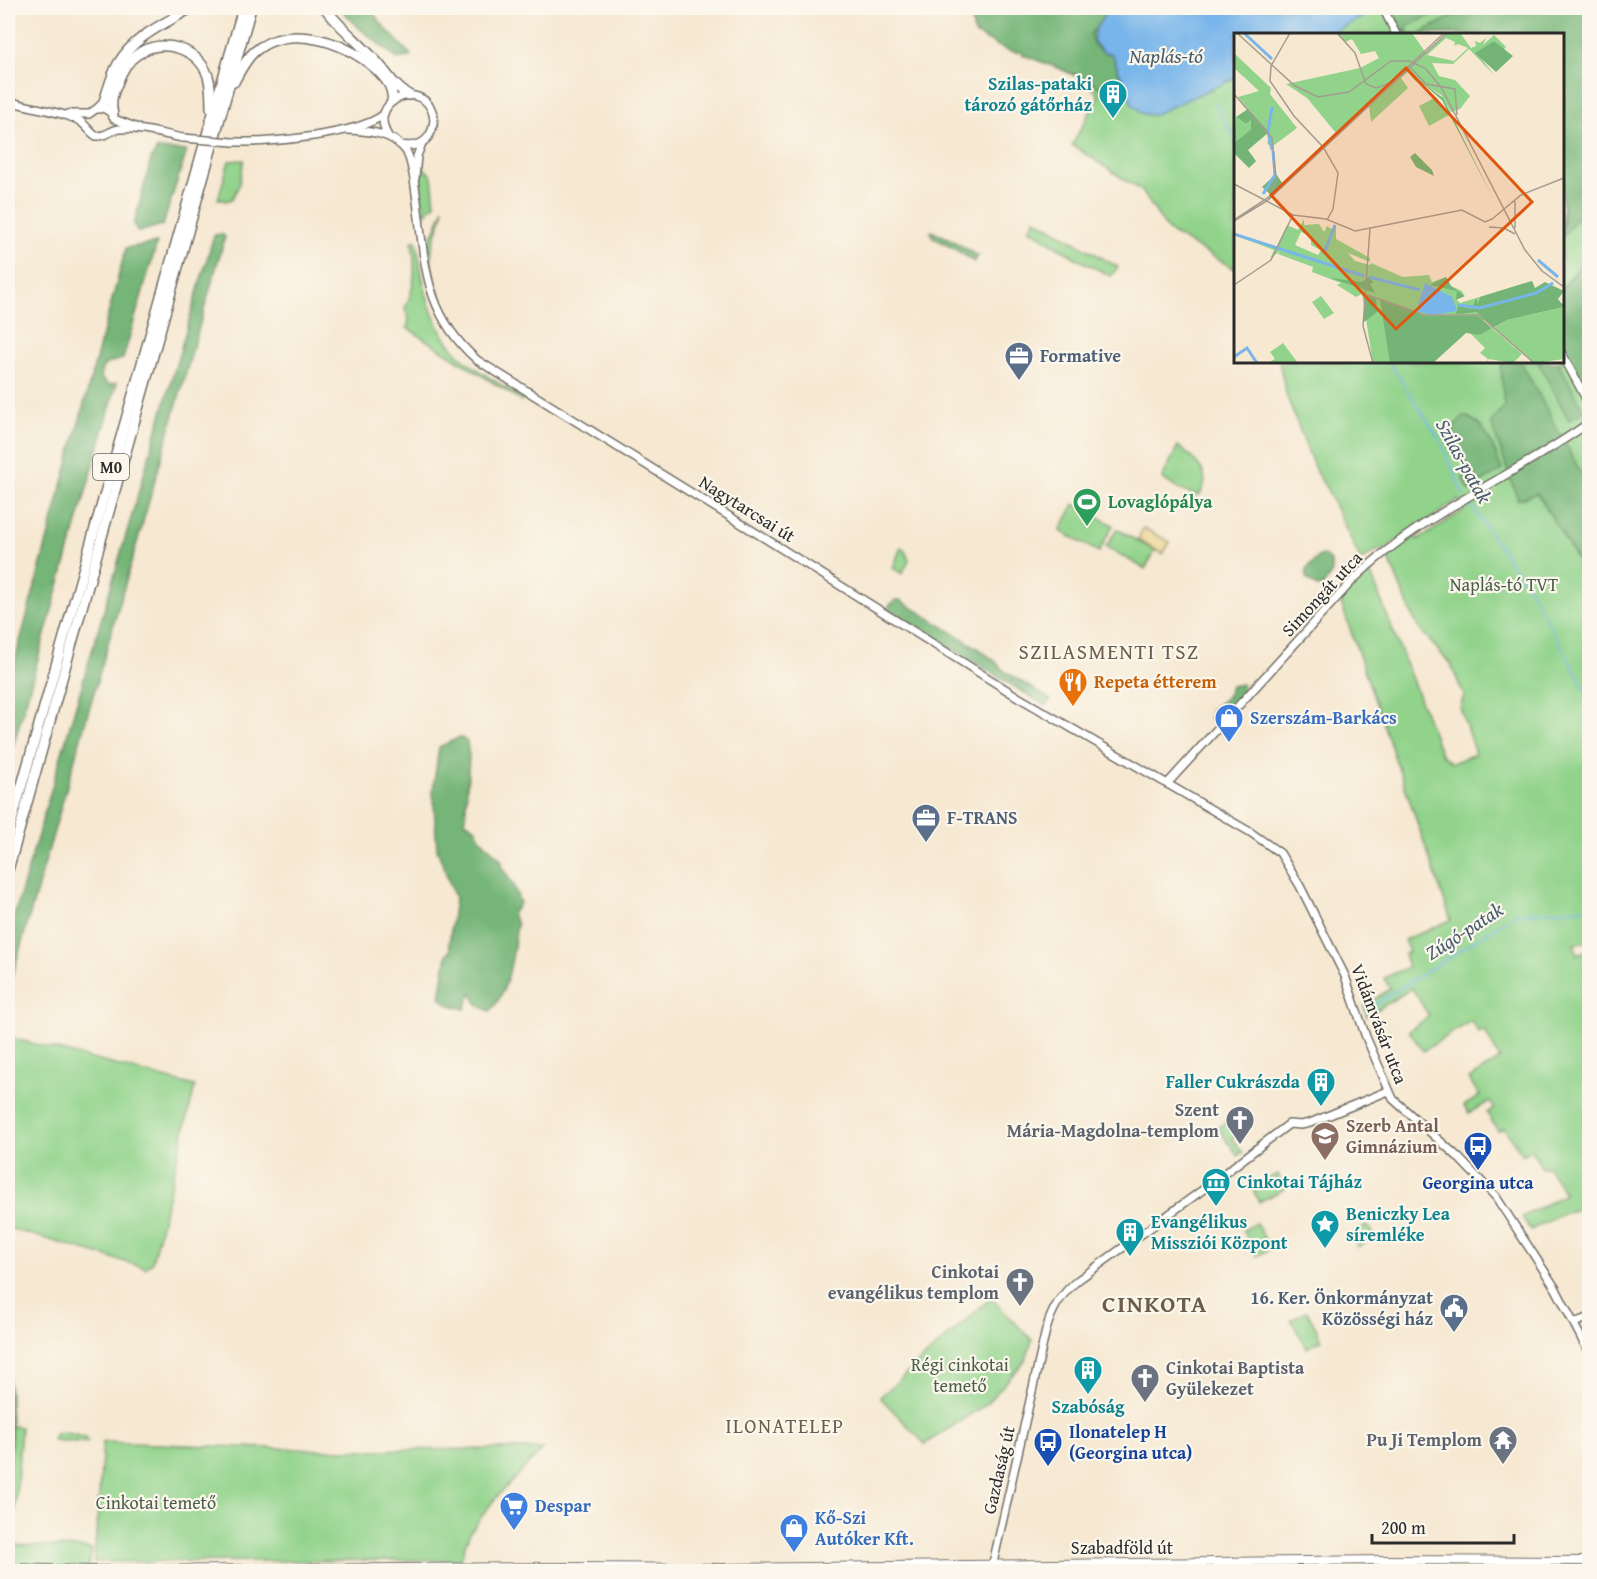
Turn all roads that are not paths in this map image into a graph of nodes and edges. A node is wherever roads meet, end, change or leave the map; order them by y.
1 (191, 8) edge
2 (243, 8) edge
3 (251, 8) edge
4 (325, 8) edge
5 (1383, 8) edge
6 (1396, 33) edge
7 (409, 95) junction
8 (8, 101) edge
9 (392, 101) junction
10 (224, 103) junction
11 (99, 108) junction
12 (63, 114) junction
13 (89, 114) junction
14 (384, 115) junction
15 (114, 117) junction
16 (210, 121) junction
17 (88, 128) junction
18 (143, 130) junction
19 (347, 130) junction
20 (110, 132) junction
21 (389, 137) junction
22 (422, 143) junction
23 (400, 145) junction
24 (415, 183) junction
25 (1564, 356) edge
26 (1590, 406) edge
27 (1590, 422) edge
28 (1167, 784) junction
29 (8, 834) edge
30 (8, 870) edge
31 (1388, 1091) junction
32 (1590, 1317) edge
33 (1575, 1323) junction
34 (1590, 1355) edge
35 (1590, 1561) edge
36 (8, 1568) edge
37 (992, 1568) edge

1 - 11 highway
2 - 16 highway, M0
3 - 10 highway, M0
4 - 7 highway
5 - 6 main road
7 - 9 main road
7 - 22 main road, Nagytarcsai út
8 - 12 main road, Nagytarcsai út
9 - 10 highway
9 - 14 main road
10 - 30 highway, M0
11 - 13 main road
11 - 15 main road, Nagytarcsai út
12 - 13 main road, Nagytarcsai út
12 - 17 main road, Nagytarcsai út
13 - 17 main road
14 - 19 main road, Nagytarcsai út
14 - 21 main road
15 - 16 highway
15 - 18 main road, Nagytarcsai út
15 - 20 main road
16 - 29 highway, M0
17 - 20 main road, Nagytarcsai út
18 - 19 main road, Nagytarcsai út, bridge
18 - 20 main road, Nagytarcsai út
19 - 21 main road, Nagytarcsai út
21 - 23 main road, Nagytarcsai út
22 - 23 main road
22 - 24 main road, Nagytarcsai út
23 - 24 main road, Nagytarcsai út
24 - 28 main road, Nagytarcsai út
25 - 26 main road
27 - 28 main road, Simongát utca
28 - 31 main road, Vidámvásár utca
31 - 33 main road, Vidámvásár utca
31 - 37 main road, Gazdaság út
32 - 33 main road
33 - 34 main road, Vidámvásár utca
35 - 37 main road, Szabadföld út
36 - 37 main road, Szabadföld út

